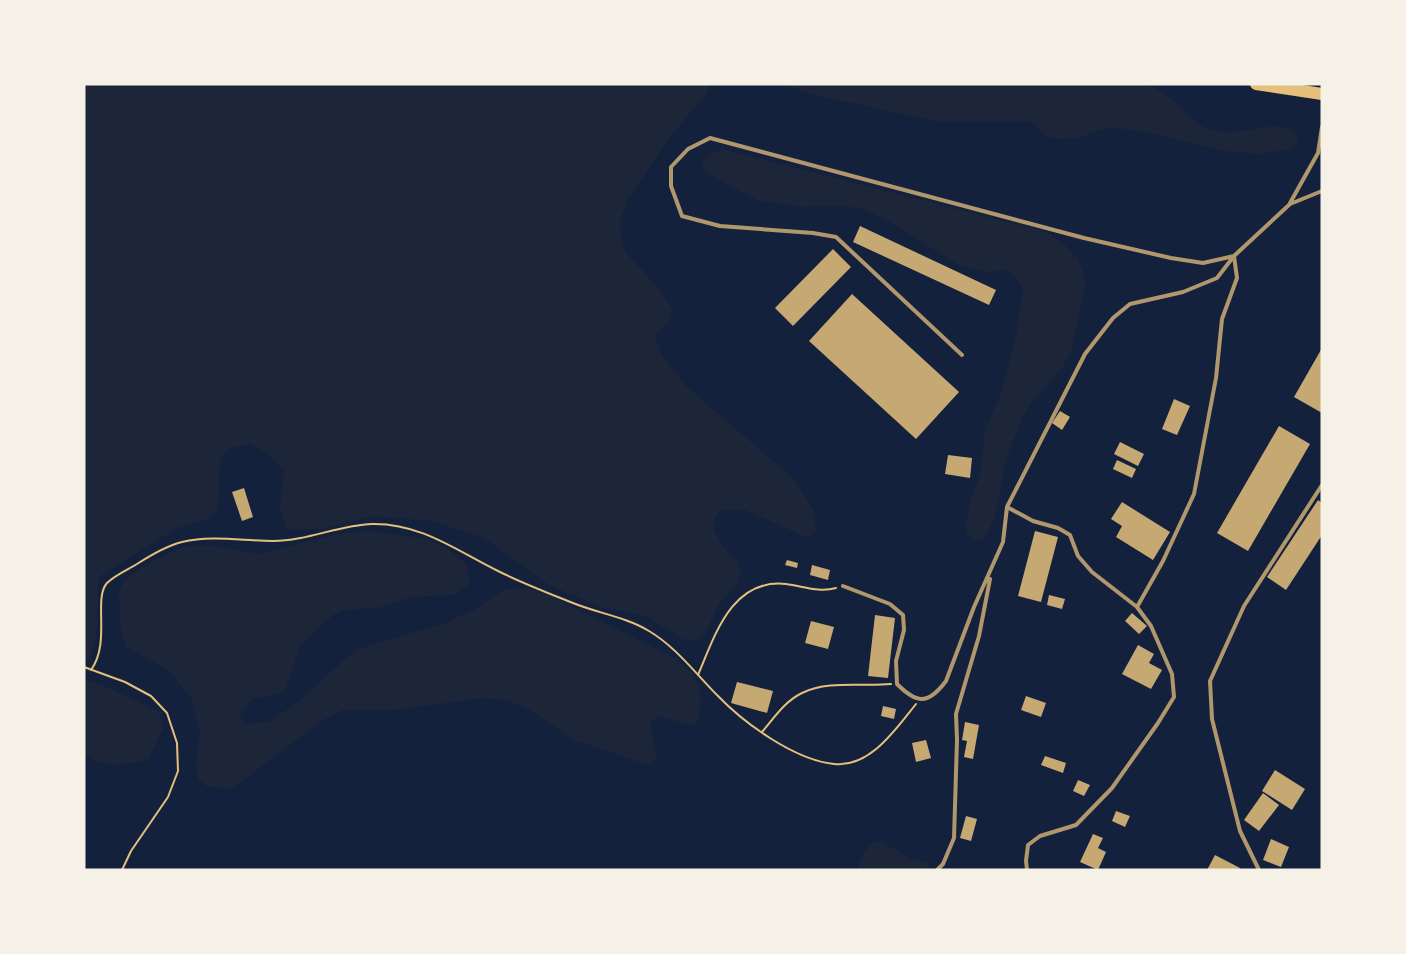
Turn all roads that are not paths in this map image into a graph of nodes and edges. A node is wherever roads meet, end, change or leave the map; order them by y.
1 (1256, 84) edge
2 (1322, 94) edge
3 (1322, 127) edge
4 (1322, 191) edge
5 (1290, 204) junction
6 (1234, 256) junction
7 (962, 356) dead end
8 (1322, 485) edge
9 (1007, 507) junction
10 (991, 573) junction
11 (843, 586) road end
12 (1137, 607) junction
13 (937, 870) edge
14 (1027, 870) edge
15 (1259, 870) edge

1 - 2 highway
3 - 5 lane
4 - 5 lane
5 - 6 lane
6 - 7 lane
6 - 9 lane
6 - 12 lane
8 - 15 lane
9 - 10 lane
9 - 12 lane
10 - 11 lane
10 - 13 lane
12 - 14 lane

